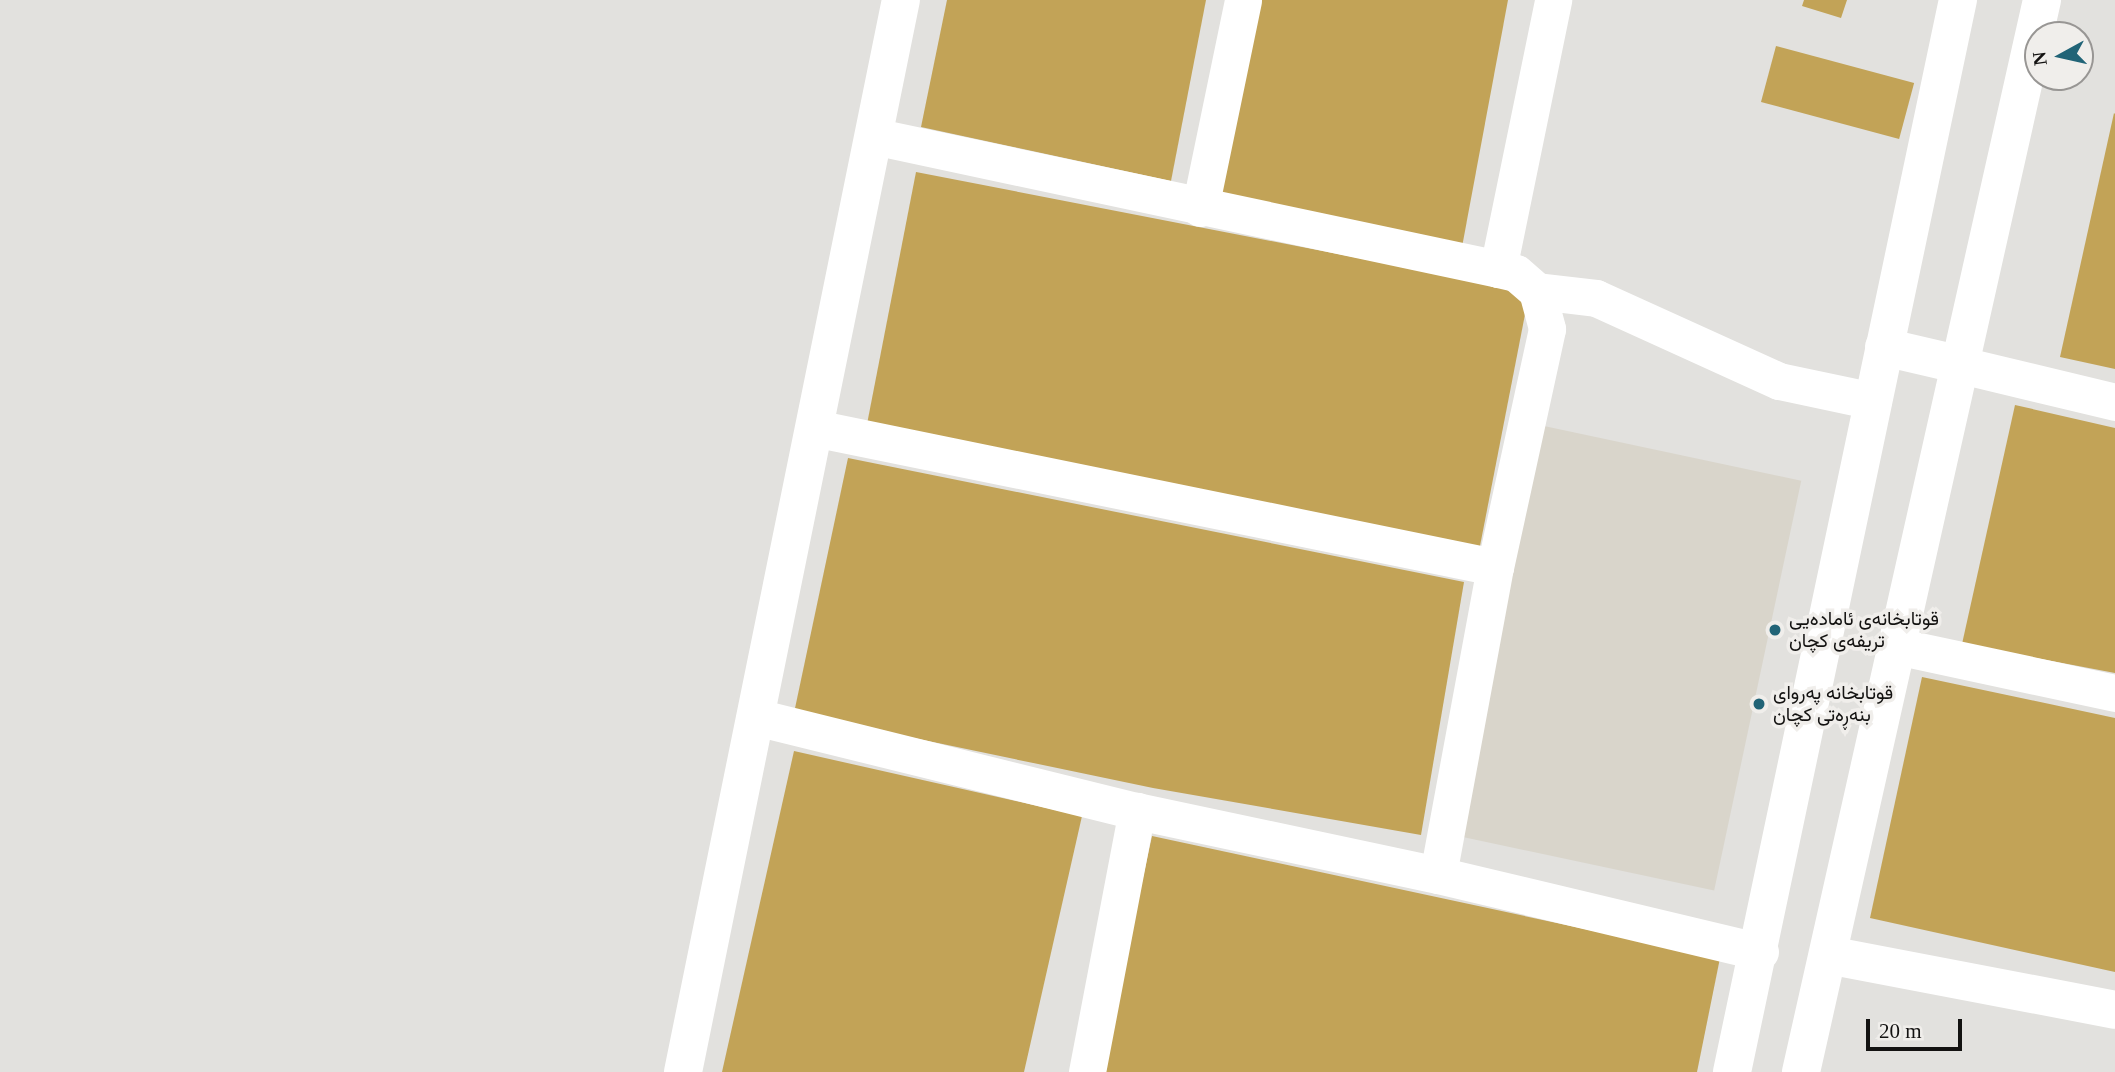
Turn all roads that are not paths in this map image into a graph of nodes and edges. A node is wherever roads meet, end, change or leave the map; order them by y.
1 (901, 0) edge
2 (1242, 0) edge
3 (1553, 0) edge
4 (1958, 0) edge
5 (2042, 0) edge
6 (873, 136) junction
7 (1200, 208) junction
8 (1498, 269) junction
9 (1536, 290) junction
10 (1884, 347) junction
11 (1957, 364) junction
12 (1873, 401) junction
13 (2115, 402) edge
14 (814, 428) junction
15 (1494, 566) junction
16 (1896, 646) junction
17 (2115, 693) edge
18 (755, 718) junction
19 (1137, 811) junction
20 (1437, 874) junction
21 (1760, 952) junction
22 (1828, 955) junction
23 (2115, 1010) edge
24 (683, 1072) edge
25 (1087, 1072) edge
26 (1732, 1072) edge
27 (1801, 1072) edge

1 - 6 main road
2 - 7 street
3 - 8 street
4 - 10 main road
5 - 11 main road
6 - 7 street
6 - 14 main road
7 - 8 street
8 - 9 street
9 - 12 street
9 - 15 street
10 - 11 main road
10 - 12 main road
11 - 13 street
11 - 16 main road
12 - 21 main road
14 - 15 street
14 - 18 main road
15 - 20 street
16 - 17 street
16 - 22 main road
18 - 19 street
18 - 24 main road
19 - 20 street
19 - 25 street
20 - 21 street
21 - 26 main road
22 - 23 main road
22 - 27 main road

